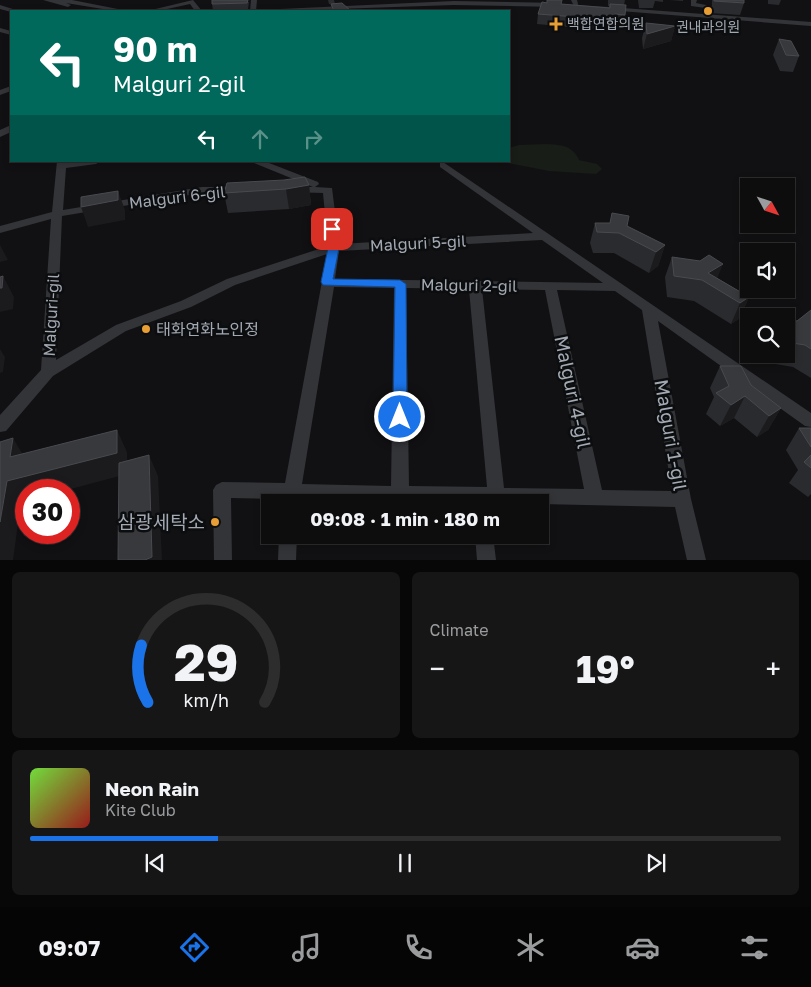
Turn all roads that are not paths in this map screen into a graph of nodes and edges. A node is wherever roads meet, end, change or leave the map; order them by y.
1 (46, 0) edge
2 (61, 0) edge
3 (93, 0) edge
4 (307, 0) edge
5 (194, 1) edge
6 (434, 1) edge
7 (693, 2) edge
8 (80, 4) junction
9 (572, 6) edge
10 (717, 8) edge
11 (307, 9) junction
12 (586, 9) edge
13 (93, 10) edge
14 (118, 10) edge
15 (154, 10) edge
16 (183, 10) edge
17 (294, 10) edge
18 (370, 10) edge
19 (600, 10) edge
20 (811, 26) edge
21 (85, 162) edge
22 (257, 162) edge
23 (62, 164) edge
24 (443, 165) dead end
25 (250, 190) edge
26 (280, 190) edge
27 (328, 190) junction
28 (56, 214) junction
29 (0, 230) edge
30 (544, 236) junction
31 (334, 248) junction
32 (327, 282) junction
33 (400, 284) junction
34 (475, 285) junction
35 (550, 286) junction
36 (616, 287) junction
37 (649, 310) junction
38 (48, 372) junction
39 (811, 421) edge
40 (0, 426) edge
41 (261, 494) edge
42 (291, 494) edge
43 (400, 494) edge
44 (485, 494) edge
45 (549, 498) edge
46 (595, 498) junction
47 (682, 499) junction
48 (288, 544) edge
49 (485, 544) edge
50 (223, 560) edge
51 (287, 560) edge
52 (487, 560) edge
53 (697, 560) edge

1 - 13 street
2 - 8 street
3 - 8 street
4 - 11 street
5 - 15 street
5 - 16 street
6 - 9 street
6 - 11 street
7 - 10 street
8 - 14 street
9 - 12 street
9 - 18 street
11 - 17 street
19 - 20 street
21 - 23 street
22 - 27 street
23 - 28 street, Malguri-gil
24 - 30 street
25 - 28 street, Malguri 6-gil
26 - 27 street
27 - 31 street
28 - 29 street
28 - 38 street, Malguri-gil
30 - 31 street, Malguri 5-gil
30 - 36 street
31 - 32 street
31 - 38 street, Malguri 5-gil
32 - 33 street, Malguri 2-gil
32 - 42 street
33 - 34 street, Malguri 2-gil
33 - 43 street
34 - 35 street, Malguri 2-gil
34 - 44 street
35 - 36 street, Malguri 2-gil
35 - 46 street, Malguri 4-gil
36 - 37 street
37 - 39 street
37 - 47 street, Malguri 1-gil
38 - 40 street, Malguri-gil
41 - 50 street
45 - 46 street
46 - 47 street
47 - 53 street, Malguri 1-gil
48 - 51 street
49 - 52 street

